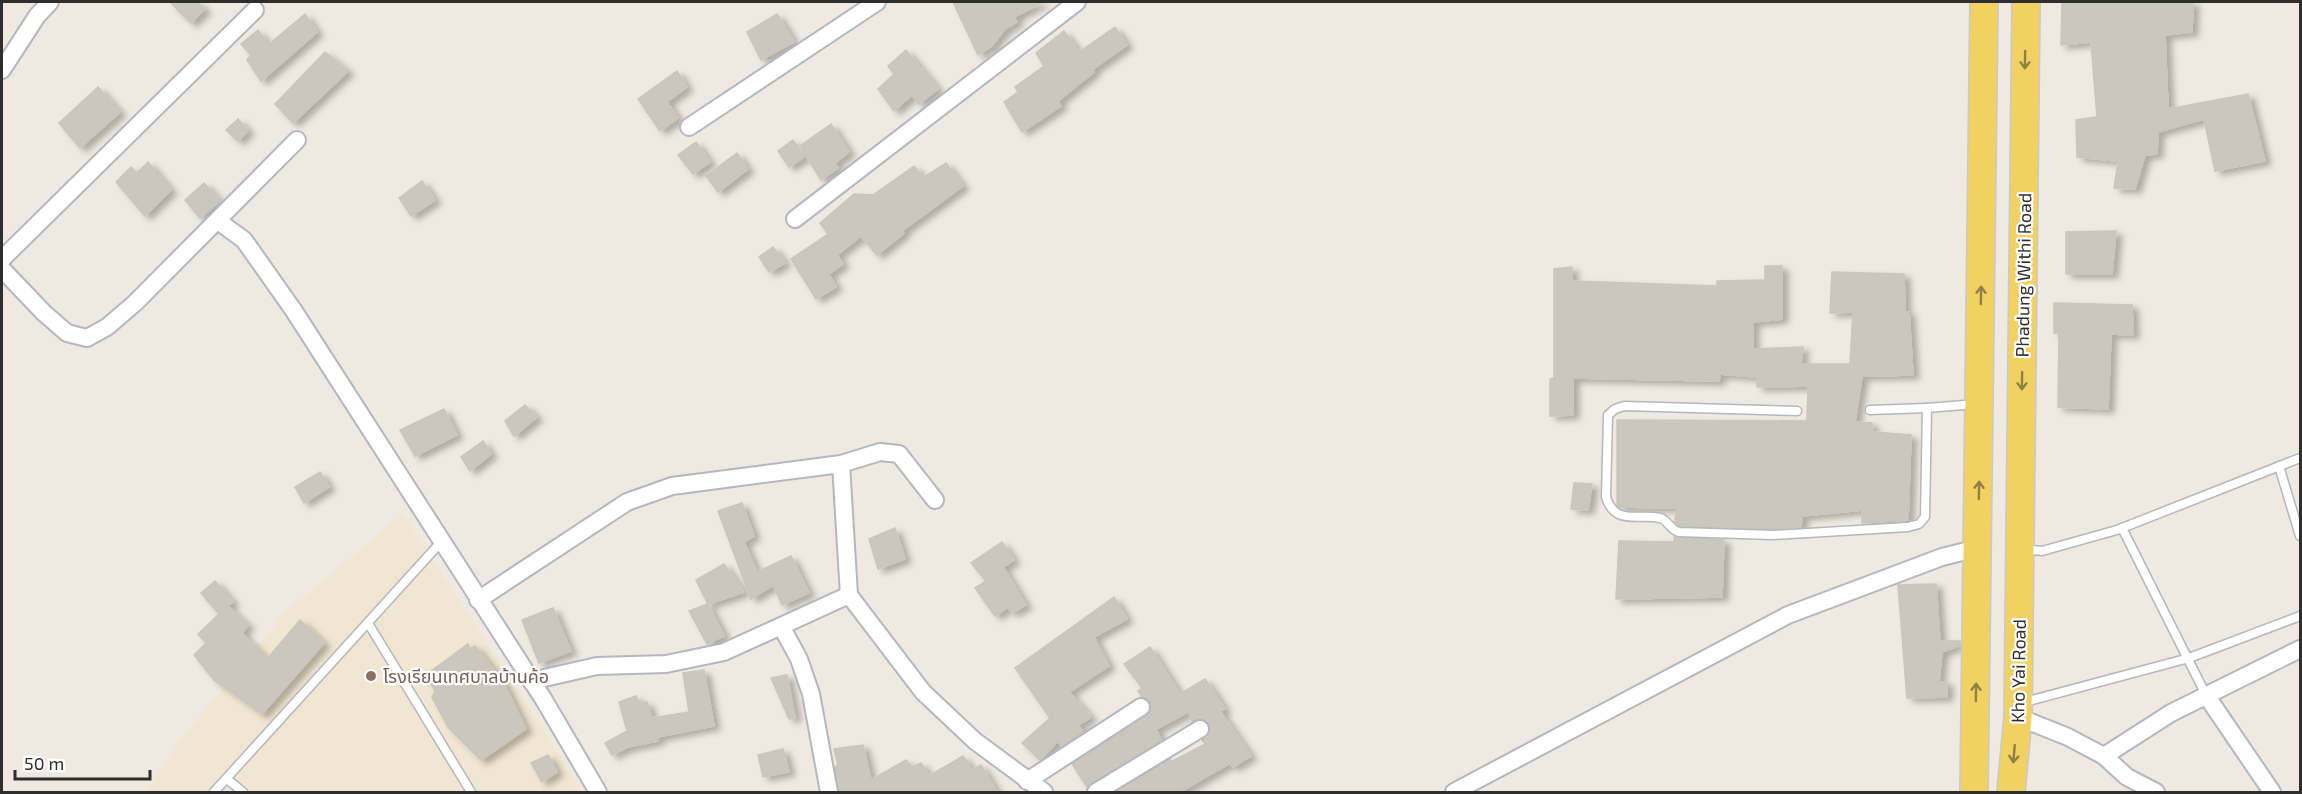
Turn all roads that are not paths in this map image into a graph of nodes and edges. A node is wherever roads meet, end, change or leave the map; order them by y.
1 (50, 2) edge
2 (877, 2) edge
3 (1077, 2) edge
4 (1984, 2) edge
5 (2026, 2) edge
6 (255, 10) dead end
7 (2, 70) edge
8 (689, 127) dead end
9 (297, 140) dead end
10 (795, 219) dead end
11 (218, 220) junction
12 (2, 259) edge
13 (2, 270) edge
14 (1980, 404) junction
15 (1927, 408) junction
16 (1870, 410) dead end
17 (1797, 411) dead end
18 (2301, 458) edge
19 (841, 464) junction
20 (2279, 466) junction
21 (935, 500) dead end
22 (2122, 528) junction
23 (2301, 536) edge
24 (441, 542) junction
25 (1978, 548) junction
26 (2020, 549) junction
27 (849, 595) junction
28 (478, 600) junction
29 (2301, 616) edge
30 (368, 623) junction
31 (781, 626) junction
32 (2301, 649) edge
33 (2189, 658) junction
34 (531, 681) junction
35 (2206, 695) junction
36 (1141, 707) dead end
37 (2018, 710) junction
38 (1200, 729) dead end
39 (2104, 756) junction
40 (227, 779) junction
41 (1027, 781) junction
42 (214, 792) edge
43 (243, 792) edge
44 (471, 792) edge
45 (598, 792) edge
46 (829, 792) edge
47 (1044, 792) edge
48 (1096, 792) edge
49 (1454, 792) edge
50 (1974, 792) edge
51 (2011, 792) edge
52 (2156, 792) edge
53 (2272, 792) edge

1 - 7 street
2 - 8 street
3 - 10 street
14 -> 4 main road
5 -> 26 main road, Phadung Withi Road
6 - 12 street
9 - 11 street
11 - 13 street
11 - 24 street
14 - 15 lane
25 -> 14 main road
15 - 16 lane
15 - 17 lane
18 - 20 lane
19 - 21 street
19 - 27 street
19 - 28 street
20 - 22 lane
20 - 23 lane
22 - 26 lane
22 - 33 lane
24 - 28 street
24 - 30 lane
25 - 49 street
50 -> 25 main road
26 - 37 main road, Kho Yai Road
27 - 31 street
27 - 41 street
28 - 34 street
29 - 33 lane
30 - 40 lane
30 - 44 lane
31 - 34 street
31 - 46 street
32 - 35 street
33 - 35 lane
33 - 37 lane
34 - 45 street
35 - 39 street
35 - 53 street
36 - 41 street
37 - 39 street
37 -> 51 main road, Kho Yai Road
38 - 48 street
39 - 52 street
40 - 42 lane
40 - 43 lane
41 - 47 street

